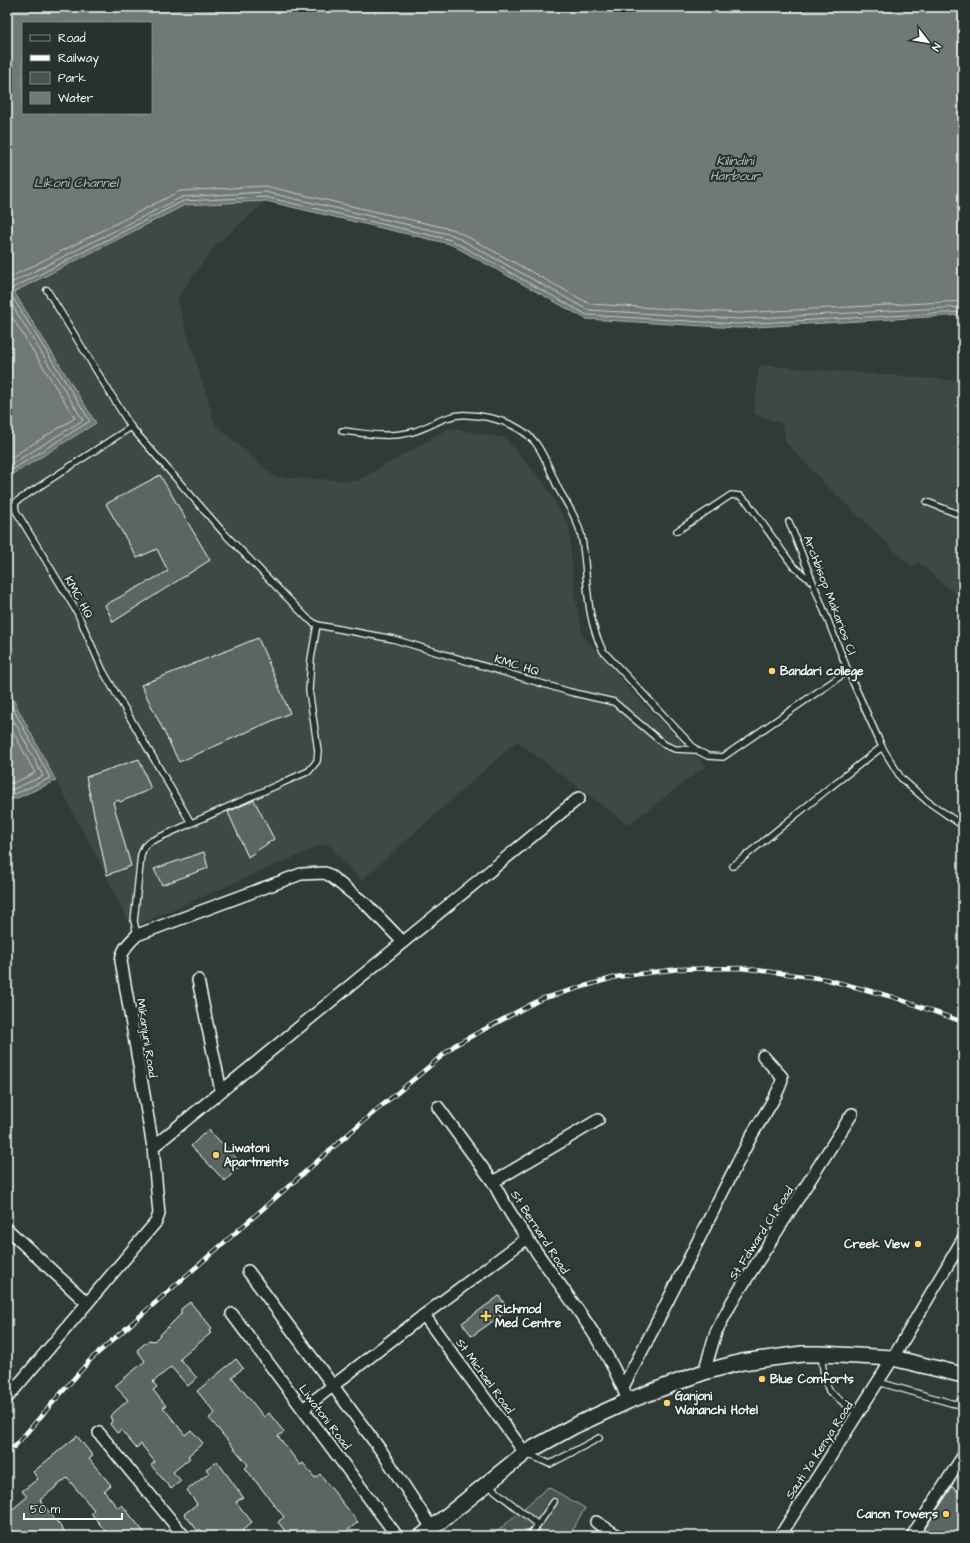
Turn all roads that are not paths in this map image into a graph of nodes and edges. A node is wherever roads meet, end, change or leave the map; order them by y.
1 (47, 290) dead end
2 (130, 427) junction
3 (342, 431) dead end
4 (927, 502) dead end
5 (963, 516) edge
6 (789, 522) dead end
7 (677, 531) dead end
8 (813, 583) junction
9 (317, 625) junction
10 (848, 671) junction
11 (882, 748) junction
12 (696, 750) junction
13 (579, 798) dead end
14 (191, 823) junction
15 (963, 826) edge
16 (733, 866) dead end
17 (137, 935) junction
18 (403, 942) junction
19 (198, 980) dead end
20 (762, 1056) dead end
21 (221, 1091) junction
22 (438, 1107) dead end
23 (852, 1114) dead end
24 (598, 1120) dead end
25 (153, 1147) junction
26 (493, 1182) junction
27 (7, 1229) edge
28 (526, 1239) junction
29 (963, 1239) edge
30 (248, 1271) dead end
31 (87, 1303) junction
32 (232, 1314) dead end
33 (424, 1315) junction
34 (821, 1354) junction
35 (893, 1358) junction
36 (704, 1372) junction
37 (963, 1375) edge
38 (878, 1382) junction
39 (333, 1386) junction
40 (623, 1387) junction
41 (7, 1398) edge
42 (963, 1398) edge
43 (628, 1401) junction
44 (303, 1409) junction
45 (858, 1414) junction
46 (99, 1434) dead end
47 (599, 1438) dead end
48 (525, 1453) junction
49 (963, 1456) edge
50 (487, 1484) junction
51 (554, 1502) dead end
52 (596, 1522) dead end
53 (538, 1525) junction
54 (427, 1532) edge
55 (184, 1536) edge
56 (397, 1536) edge
57 (530, 1536) edge
58 (618, 1536) edge
59 (780, 1536) edge
60 (912, 1536) edge

1 - 2 lane, KMC HQ
2 - 9 lane, KMC HQ
2 - 14 lane, KMC HQ
3 - 12 lane
4 - 5 lane
6 - 8 lane, Archbisop Makarios Cl
7 - 8 lane
8 - 10 lane, Archbisop Makarios Cl
9 - 12 lane, KMC HQ
9 - 14 lane
10 - 11 lane, Archbisop Makarios Cl
10 - 12 lane
11 - 15 lane, Archbisop Makarios Cl
11 - 16 lane
13 - 18 street
14 - 17 lane
17 - 18 street, Mikanjuni Road
17 - 25 street, Mikanjuni Road
18 - 21 street
19 - 21 street
20 - 40 street
21 - 25 street
22 - 26 street, St Bernard Road
23 - 36 street, St Fdward Cl Road
24 - 26 street
25 - 31 street, Mikanjuni Road
26 - 28 street, St Bernard Road
27 - 31 street
28 - 33 street
28 - 40 street, St Bernard Road
29 - 35 street, Sauti Ya Kenya Road
30 - 39 street
31 - 41 street, Mikanjuni Road
32 - 44 street, Liwatoni Road
33 - 39 street
33 - 48 street, St Michael Road
34 - 35 street
34 - 36 street
34 - 45 lane
35 - 37 street
35 - 38 street, Sauti Ya Kenya Road
36 - 43 street
38 - 42 lane
38 - 45 street, Sauti Ya Kenya Road
39 - 44 street
39 - 54 street
40 - 43 street, St Bernard Road
43 - 48 street
44 - 56 street, Liwatoni Road
45 - 59 street, Sauti Ya Kenya Road
46 - 55 street
47 - 48 lane
48 - 50 street
49 - 60 street
50 - 53 lane
50 - 54 street
51 - 53 lane
52 - 58 street
53 - 57 lane

